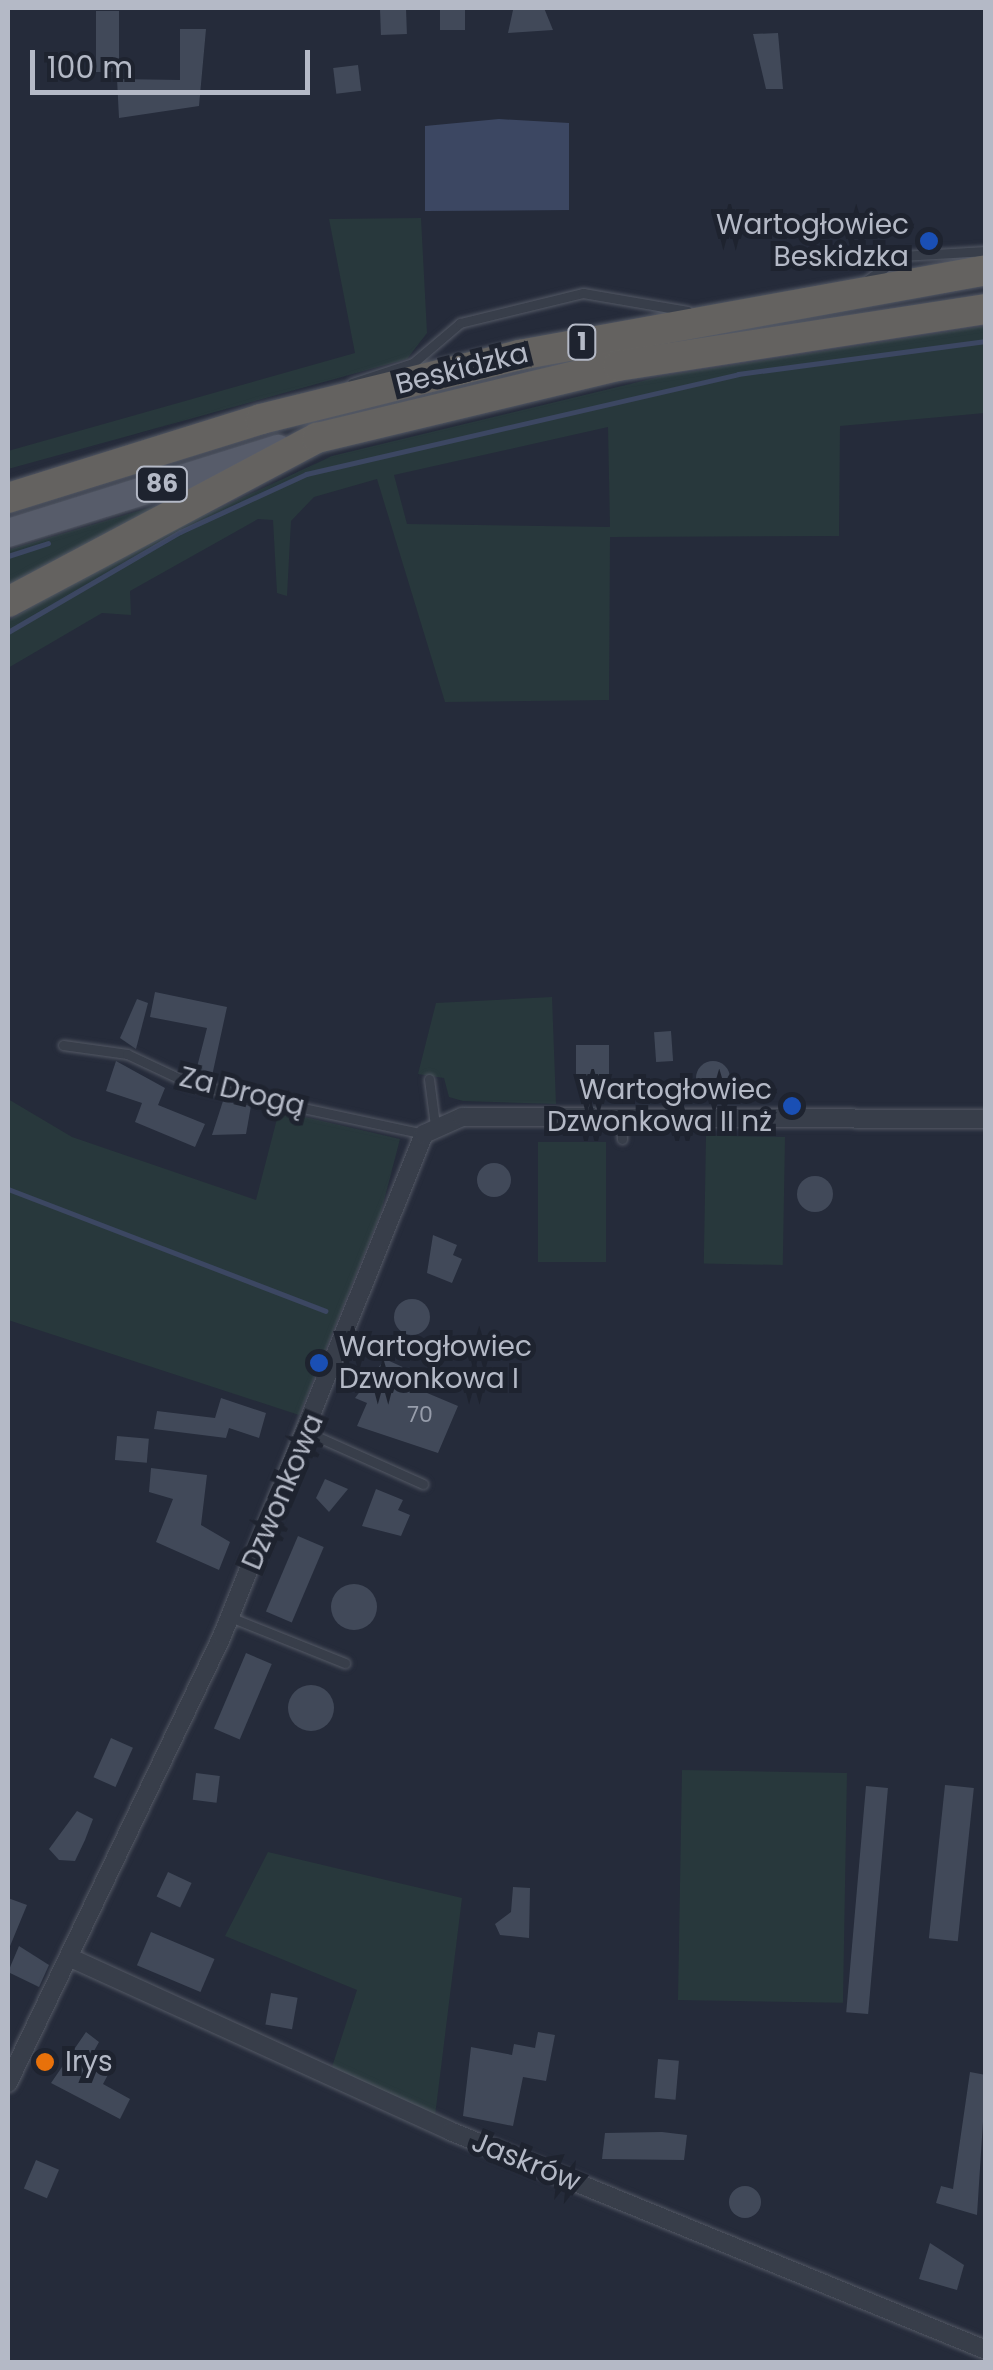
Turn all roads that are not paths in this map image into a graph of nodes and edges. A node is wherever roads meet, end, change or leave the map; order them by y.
1 (986, 251) edge
2 (986, 270) edge
3 (854, 290) junction
4 (986, 309) edge
5 (730, 312) junction
6 (312, 406) junction
7 (318, 438) junction
8 (8, 498) edge
9 (8, 533) edge
10 (8, 602) edge
11 (63, 1045) dead end
12 (429, 1079) dead end
13 (986, 1119) edge
14 (621, 1120) junction
15 (430, 1129) junction
16 (622, 1139) dead end
17 (309, 1433) junction
18 (423, 1484) dead end
19 (230, 1617) junction
20 (345, 1663) dead end
21 (72, 1959) junction
22 (8, 2083) edge
23 (986, 2350) edge

1 - 3 lane
2 - 3 highway, Beskidzka / 1
3 - 5 highway, Beskidzka / 1
4 - 7 highway, Beskidzka / 1
5 - 6 highway, Beskidzka / 1
5 - 6 lane
6 - 8 highway, Beskidzka / 1
7 - 9 main road, Beskidzka / 86
7 - 10 highway, 1
11 - 15 lane, Za Drogą
12 - 15 lane
13 - 14 street
14 - 15 street
14 - 16 lane
15 - 17 street, Dzwonkowa
17 - 18 lane
17 - 19 street, Dzwonkowa
19 - 20 lane
19 - 21 street, Dzwonkowa
21 - 22 street, Dzwonkowa
21 - 23 street, Jaskrów

